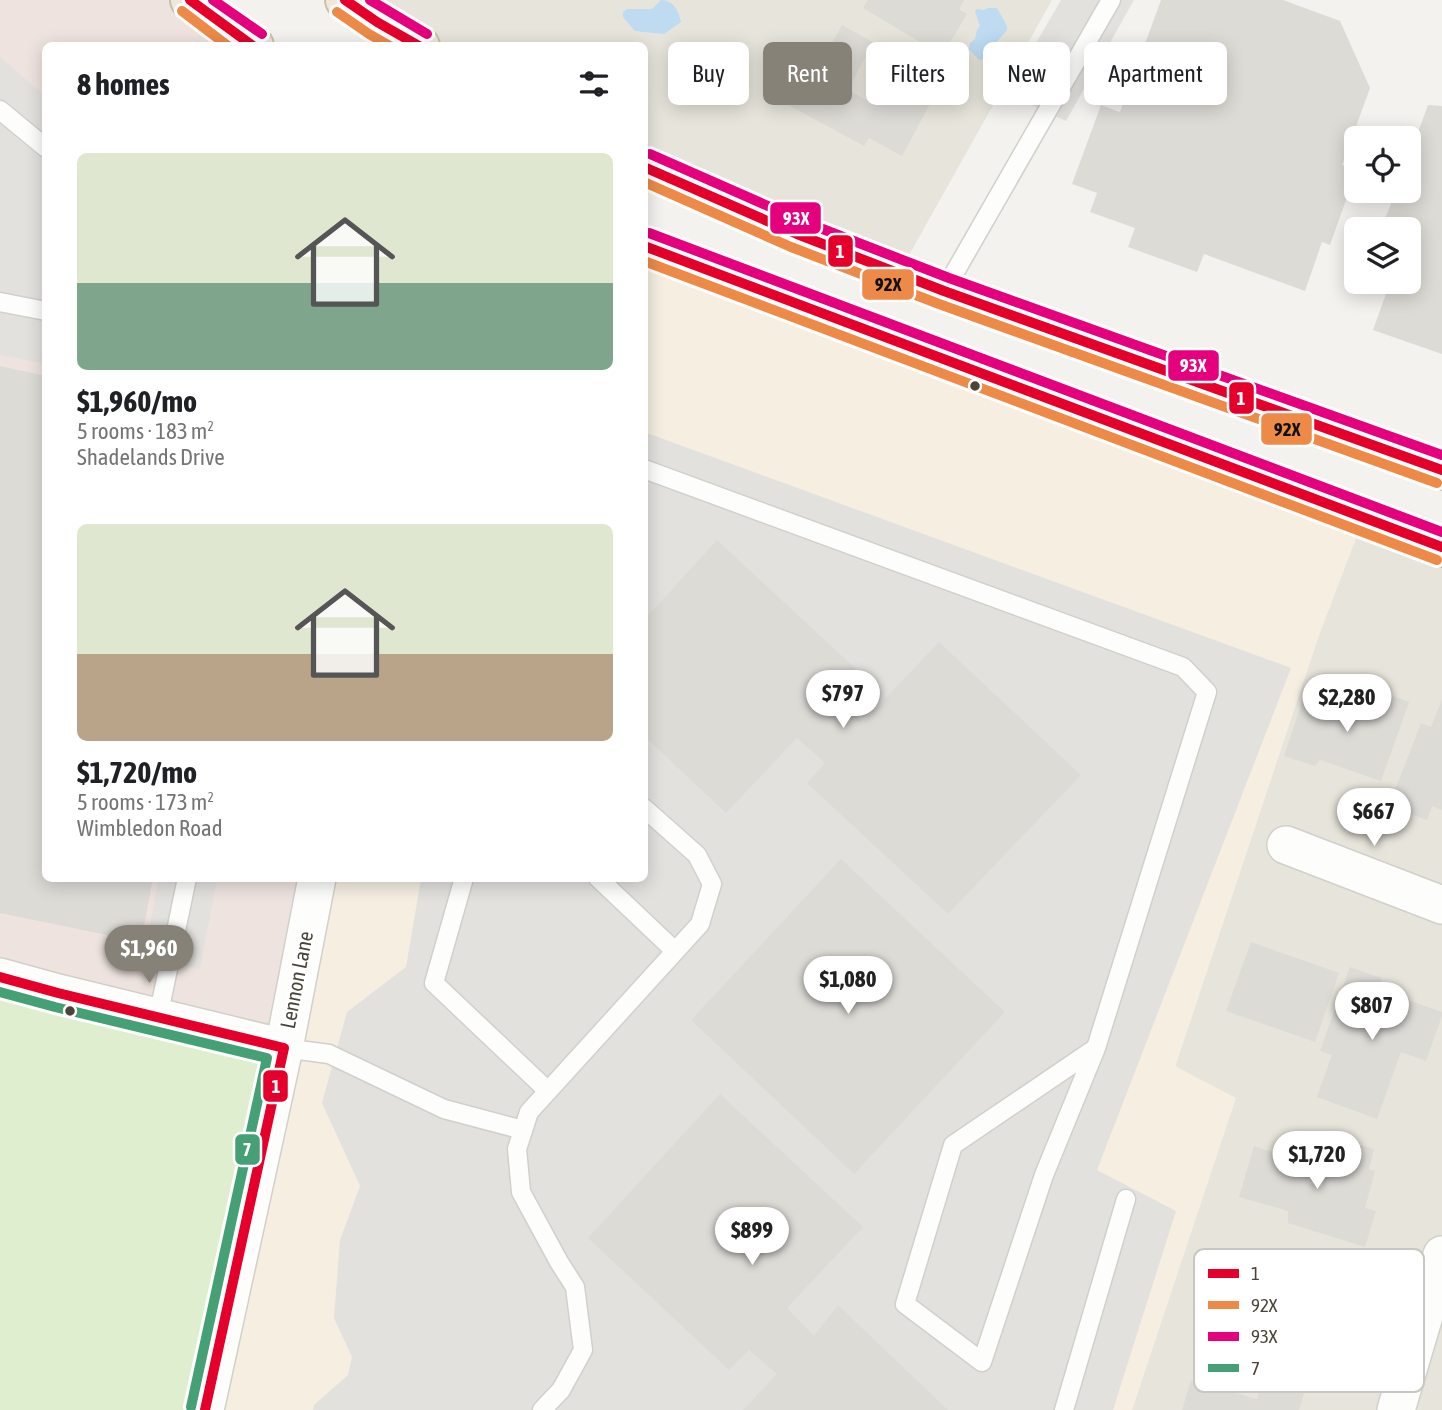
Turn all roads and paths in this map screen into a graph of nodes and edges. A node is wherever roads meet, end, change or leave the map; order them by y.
1 (190, 0) edge
2 (345, 0) edge
3 (1111, 0) edge
4 (248, 42) edge
5 (413, 42) edge
6 (0, 110) edge
7 (42, 145) edge
8 (648, 170) edge
9 (648, 248) edge
10 (944, 291) junction
11 (0, 302) edge
12 (42, 310) edge
13 (648, 470) edge
14 (1442, 470) edge
15 (1442, 547) edge
16 (648, 812) edge
17 (1286, 845) dead end
18 (186, 882) edge
19 (316, 882) edge
20 (463, 882) edge
21 (602, 882) edge
22 (1442, 905) edge
23 (675, 951) junction
24 (0, 977) edge
25 (158, 1017) junction
26 (284, 1048) junction
27 (1096, 1048) junction
28 (548, 1091) junction
29 (523, 1130) junction
30 (1126, 1199) dead end
31 (1442, 1255) edge
32 (1424, 1316) edge
33 (1401, 1392) edge
34 (205, 1410) edge
35 (542, 1410) edge
36 (1064, 1410) edge
37 (1396, 1410) edge

1 - 4 highway
2 - 5 highway
3 - 10 lane
6 - 7 lane
8 - 10 highway
9 - 15 highway
10 - 14 highway
11 - 12 lane
13 - 27 lane
16 - 23 lane
17 - 22 street
18 - 25 lane
19 - 26 street, Lennon Lane
20 - 28 lane
21 - 23 lane
23 - 28 lane
24 - 25 street
25 - 26 street
26 - 29 lane
26 - 34 street, Lennon Lane
27 - 27 lane
28 - 29 lane
29 - 35 lane
30 - 36 lane
31 - 32 street
33 - 37 street

